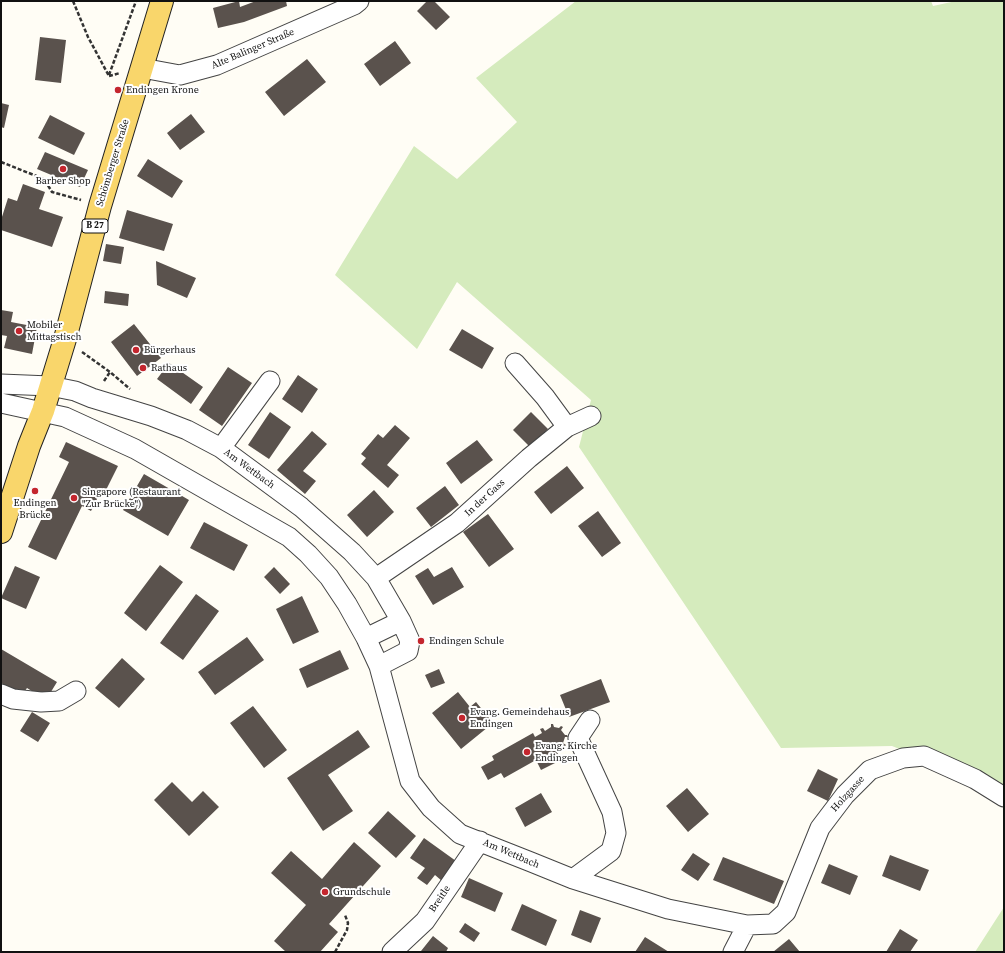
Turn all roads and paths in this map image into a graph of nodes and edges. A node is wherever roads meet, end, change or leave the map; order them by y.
1 (73, 1) edge
2 (136, 1) edge
3 (162, 1) edge
4 (359, 1) edge
5 (142, 68) junction
6 (1, 162) edge
7 (100, 206) junction
8 (65, 339) junction
9 (515, 363) dead end
10 (270, 381) dead end
11 (1, 384) edge
12 (50, 386) junction
13 (1, 403) edge
14 (43, 411) junction
15 (151, 416) junction
16 (591, 416) dead end
17 (567, 427) junction
18 (221, 448) junction
19 (1, 532) edge
20 (376, 578) junction
21 (401, 620) junction
22 (366, 638) junction
23 (379, 666) junction
24 (76, 691) dead end
25 (1, 694) edge
26 (590, 720) dead end
27 (1004, 797) edge
28 (480, 841) junction
29 (573, 879) junction
30 (345, 915) dead end
31 (747, 925) junction
32 (335, 952) edge
33 (392, 952) edge
34 (733, 952) edge

1 - 2 path
3 - 5 main road, Schömberger Straße / B 27
4 - 5 street, Alte Balinger Straße
5 - 7 main road, Schömberger Straße / B 27
6 - 7 path
7 - 8 main road, Schömberger Straße / B 27
8 - 12 main road, Schömberger Straße / B 27
8 - 15 path
9 - 17 street
10 - 18 street
11 - 12 street, Am Wettbach
12 - 14 main road, Schömberger Straße / B 27
12 - 15 street, Am Wettbach
13 - 14 street, Am Wettbach
14 - 19 main road, Schömberger Straße / B 27
14 - 22 street, Am Wettbach
15 - 18 street, Am Wettbach
16 - 17 street, In der Gass
17 - 20 street, In der Gass
18 - 20 street, Am Wettbach
20 - 21 street, Am Wettbach
21 - 22 street
21 - 23 street, Am Wettbach
22 - 23 street, Am Wettbach
23 - 28 street, Am Wettbach
24 - 25 street
26 - 29 street
27 - 31 street, Holzgasse
28 - 29 street, Am Wettbach
28 - 33 street, Breitle
29 - 31 street, Am Wettbach
30 - 32 path
31 - 34 street

